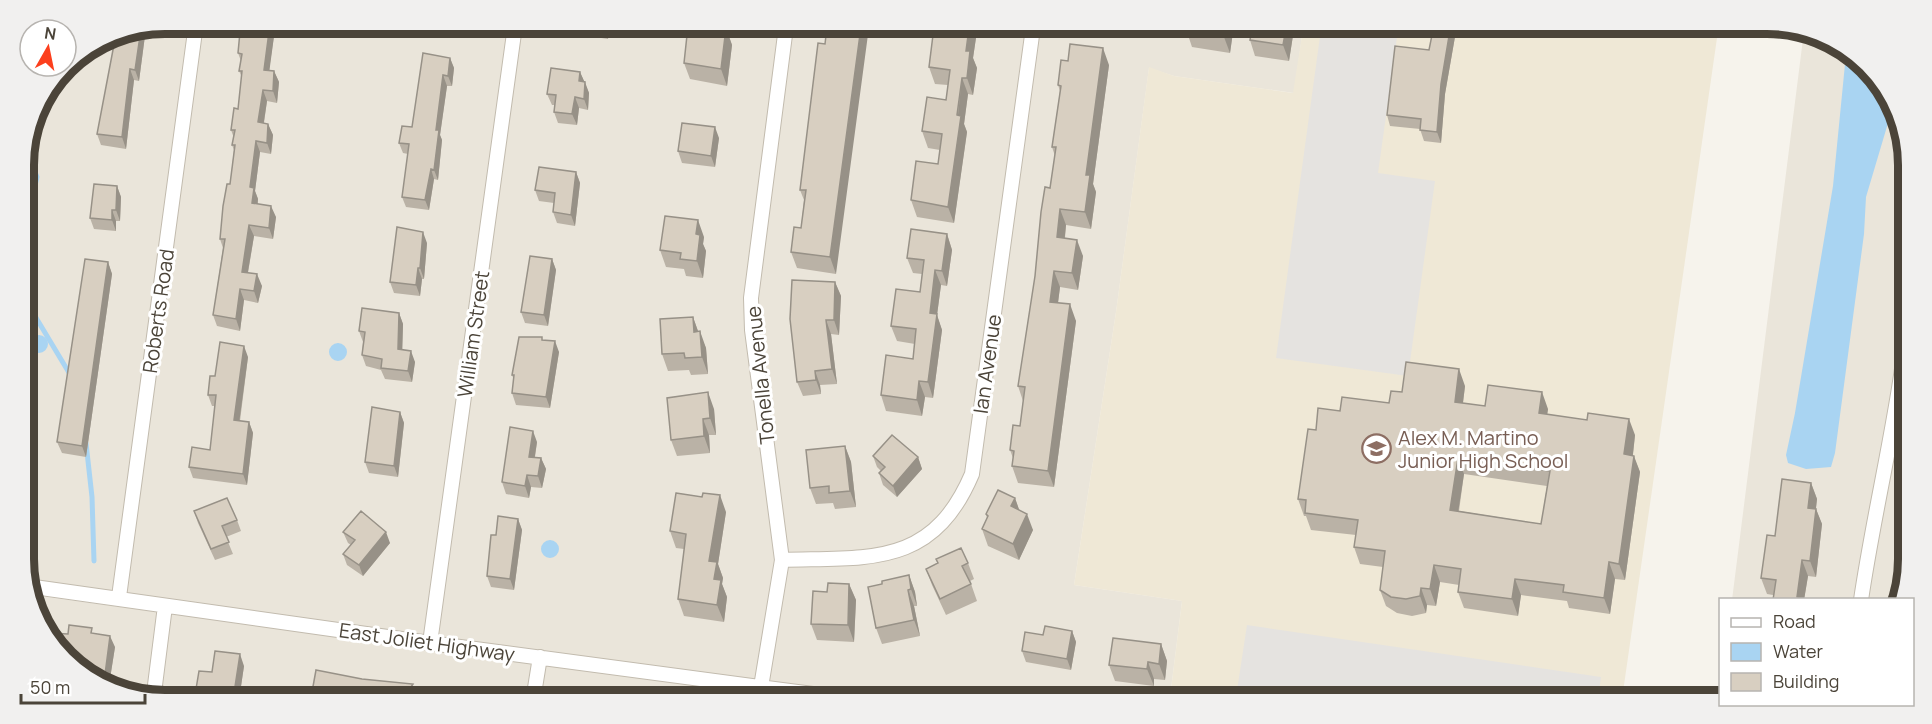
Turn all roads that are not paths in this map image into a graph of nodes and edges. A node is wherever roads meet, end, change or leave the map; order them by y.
1 (1032, 34) edge
2 (195, 35) edge
3 (514, 35) edge
4 (785, 35) edge
5 (1898, 401) edge
6 (1888, 443) junction
7 (1898, 444) edge
8 (782, 560) junction
9 (38, 587) edge
10 (119, 597) junction
11 (1861, 598) edge
12 (165, 606) junction
13 (430, 643) junction
14 (540, 657) junction
15 (155, 689) edge
16 (535, 690) edge
17 (751, 690) edge
18 (760, 690) edge

1 - 8 street, Ian Avenue
2 - 10 street, Roberts Road
3 - 13 street, William Street
4 - 8 street, Tonella Avenue
5 - 6 street
6 - 7 street
6 - 11 street
8 - 18 street, Tonella Avenue
9 - 10 street, East Joliet Highway
10 - 12 street, East Joliet Highway
12 - 13 street, East Joliet Highway
12 - 15 street
13 - 14 street, East Joliet Highway
14 - 16 street
14 - 17 street, East Joliet Highway

